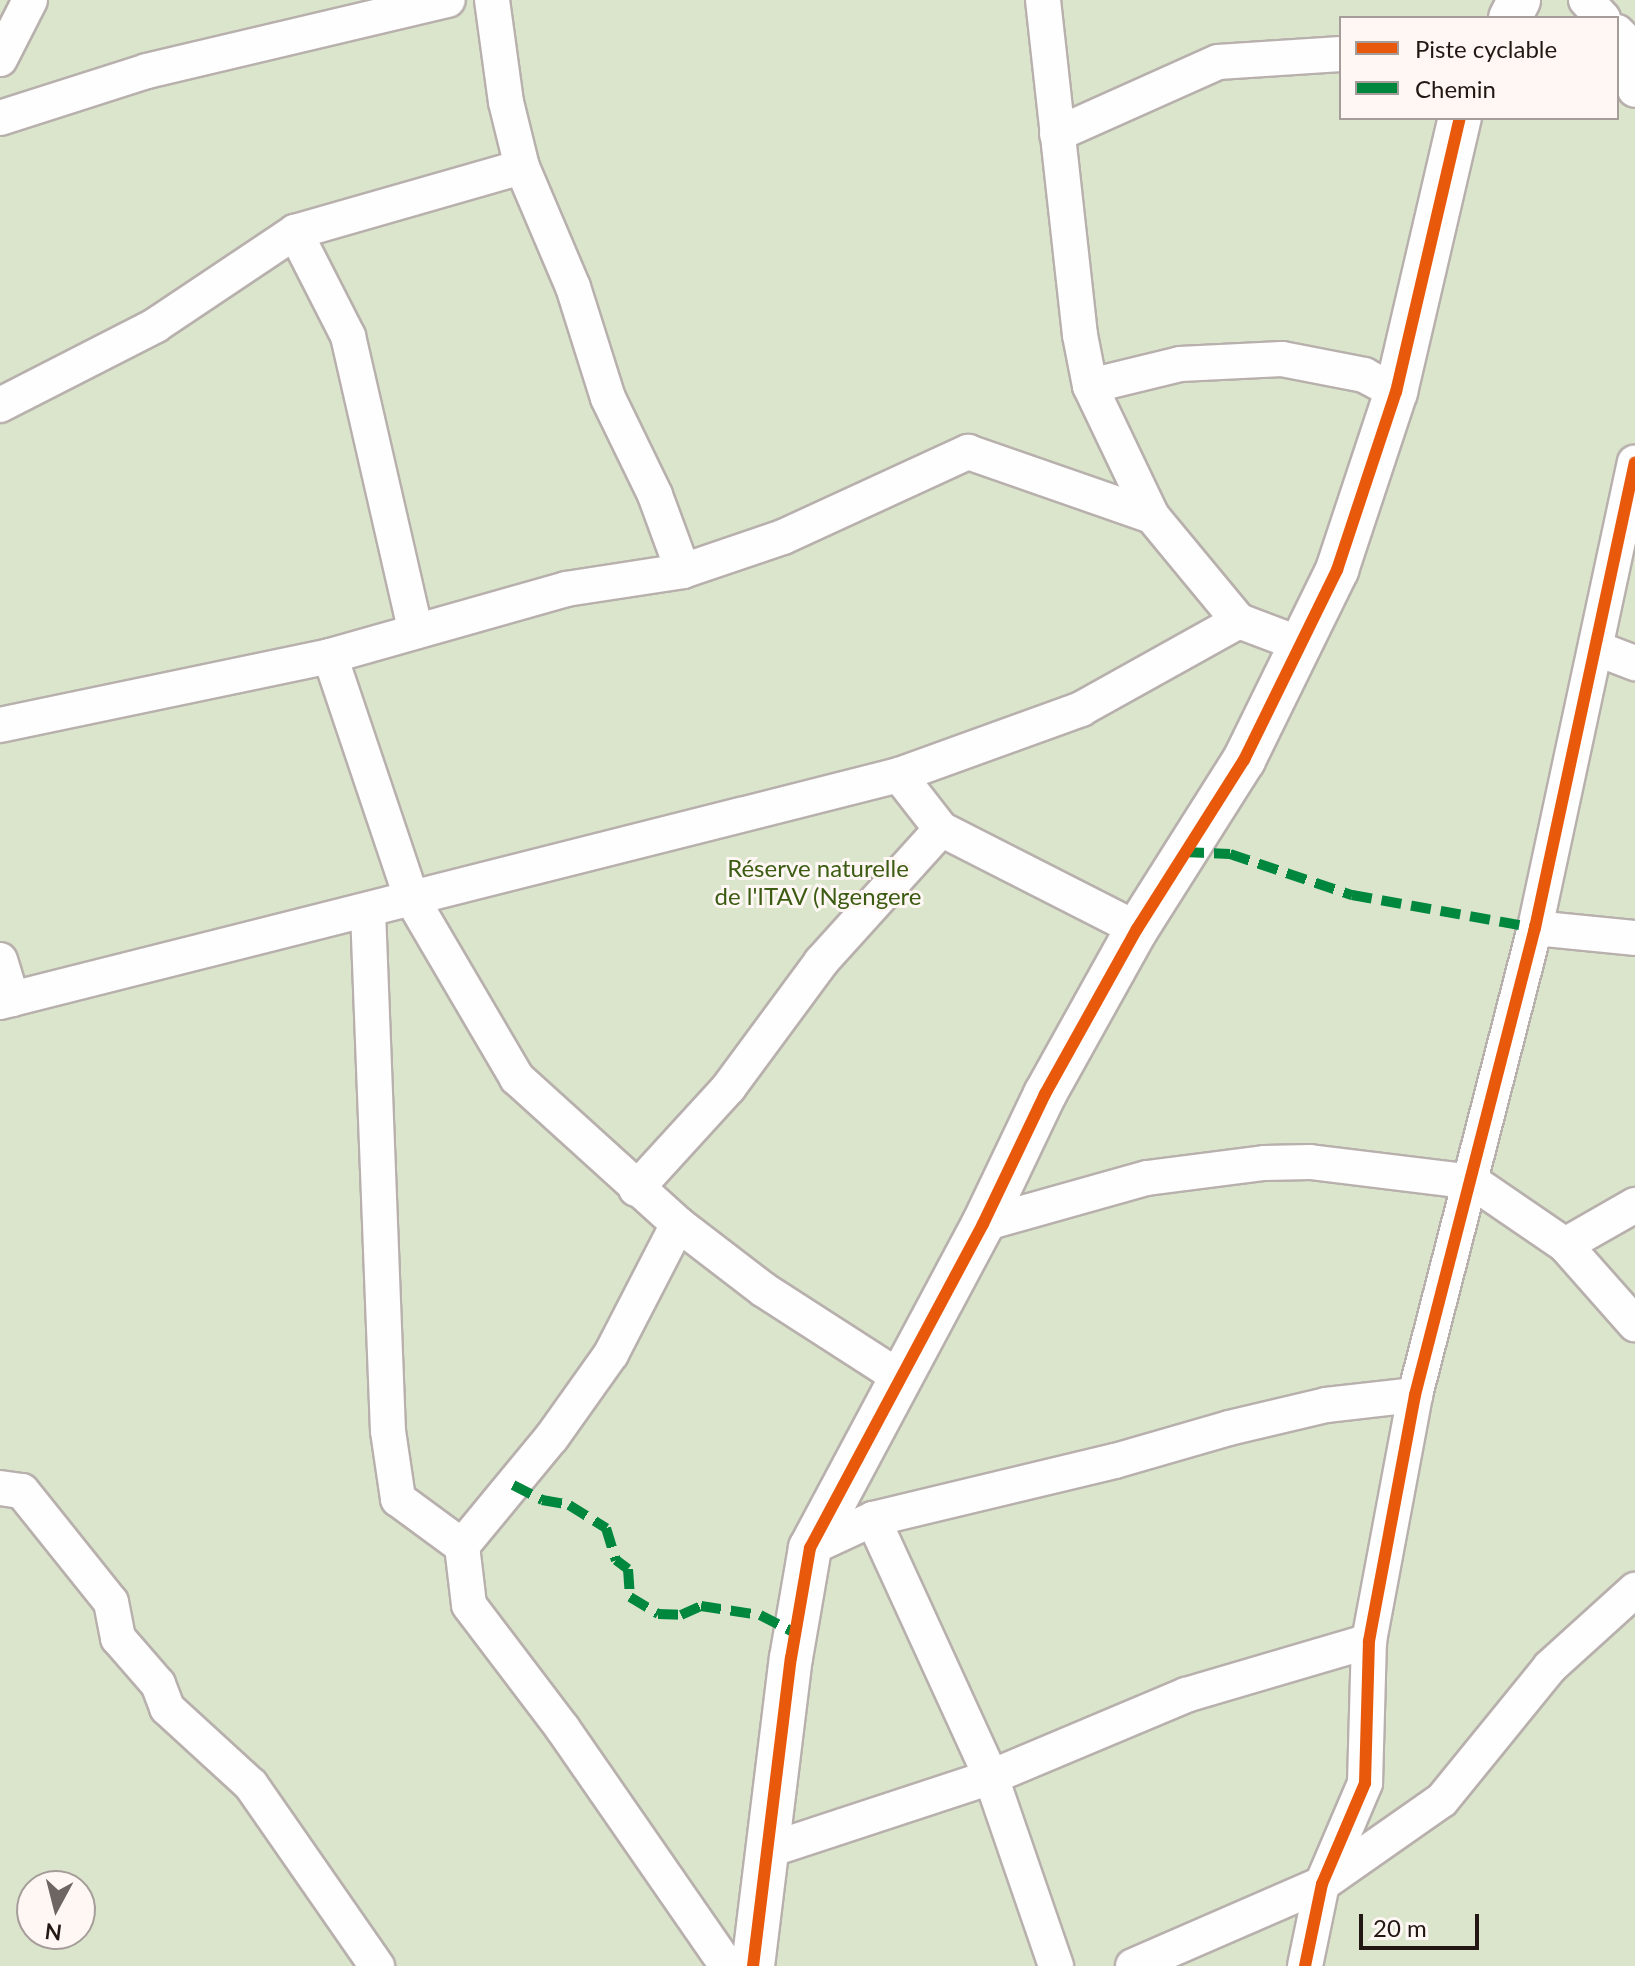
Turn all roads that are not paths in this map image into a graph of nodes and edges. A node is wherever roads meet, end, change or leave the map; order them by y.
1 (30, 0) edge
2 (448, 0) edge
3 (492, 0) edge
4 (1043, 0) edge
5 (1586, 0) edge
6 (1601, 16) edge
7 (1627, 40) edge
8 (1339, 54) edge
9 (0, 59) edge
10 (1635, 90) edge
11 (0, 118) edge
12 (1454, 121) edge
13 (1057, 134) junction
14 (522, 167) junction
15 (295, 232) junction
16 (1090, 386) junction
17 (1396, 392) junction
18 (0, 405) edge
19 (1635, 463) edge
20 (1152, 516) junction
21 (683, 571) junction
22 (1239, 621) junction
23 (415, 629) junction
24 (1300, 644) junction
25 (1598, 649) junction
26 (330, 656) junction
27 (1635, 663) edge
28 (0, 725) edge
29 (899, 775) junction
30 (941, 829) junction
31 (412, 899) junction
32 (368, 911) junction
33 (1535, 928) junction
34 (1137, 929) junction
35 (1635, 938) edge
36 (0, 960) edge
37 (6, 1000) edge
38 (1473, 1182) junction
39 (636, 1189) junction
40 (1635, 1205) edge
41 (678, 1224) junction
42 (983, 1224) junction
43 (1565, 1245) junction
44 (1635, 1324) edge
45 (902, 1379) junction
46 (1415, 1395) junction
47 (0, 1488) edge
48 (873, 1519) junction
49 (462, 1546) junction
50 (810, 1548) junction
51 (1635, 1590) edge
52 (1369, 1641) junction
53 (991, 1777) junction
54 (769, 1850) junction
55 (1322, 1884) junction
56 (377, 1966) edge
57 (727, 1966) edge
58 (753, 1966) edge
59 (1056, 1966) edge
60 (1133, 1966) edge
61 (1305, 1966) edge

1 - 9 street
2 - 11 street
3 - 14 street
4 - 13 street
5 - 6 street
7 - 10 street
8 - 13 street
12 - 17 street
13 - 16 street
14 - 15 street
14 - 21 street
15 - 18 street
15 - 23 street
16 - 17 street
16 - 20 street
17 - 24 street
19 - 25 street
20 - 21 street
20 - 22 street
21 - 23 street
22 - 24 street
22 - 29 street
23 - 26 street
24 - 34 street
25 - 27 street
25 - 33 street
26 - 28 street
26 - 31 street
29 - 30 street
29 - 31 street
30 - 34 street
30 - 39 street
31 - 32 street
31 - 39 street
32 - 37 street
32 - 49 street
33 - 35 street
33 - 38 street
34 - 42 street
36 - 37 street
38 - 42 street
38 - 43 street
38 - 46 street
39 - 41 street
40 - 43 street
41 - 45 street
41 - 49 street
42 - 45 street
43 - 44 street
45 - 50 street
46 - 48 street
46 - 52 street
47 - 56 street
48 - 50 street
48 - 53 street
49 - 57 street
50 - 54 street
51 - 55 street
52 - 53 street
52 - 55 street
53 - 54 street
53 - 59 street
54 - 58 street
55 - 60 street
55 - 61 street

